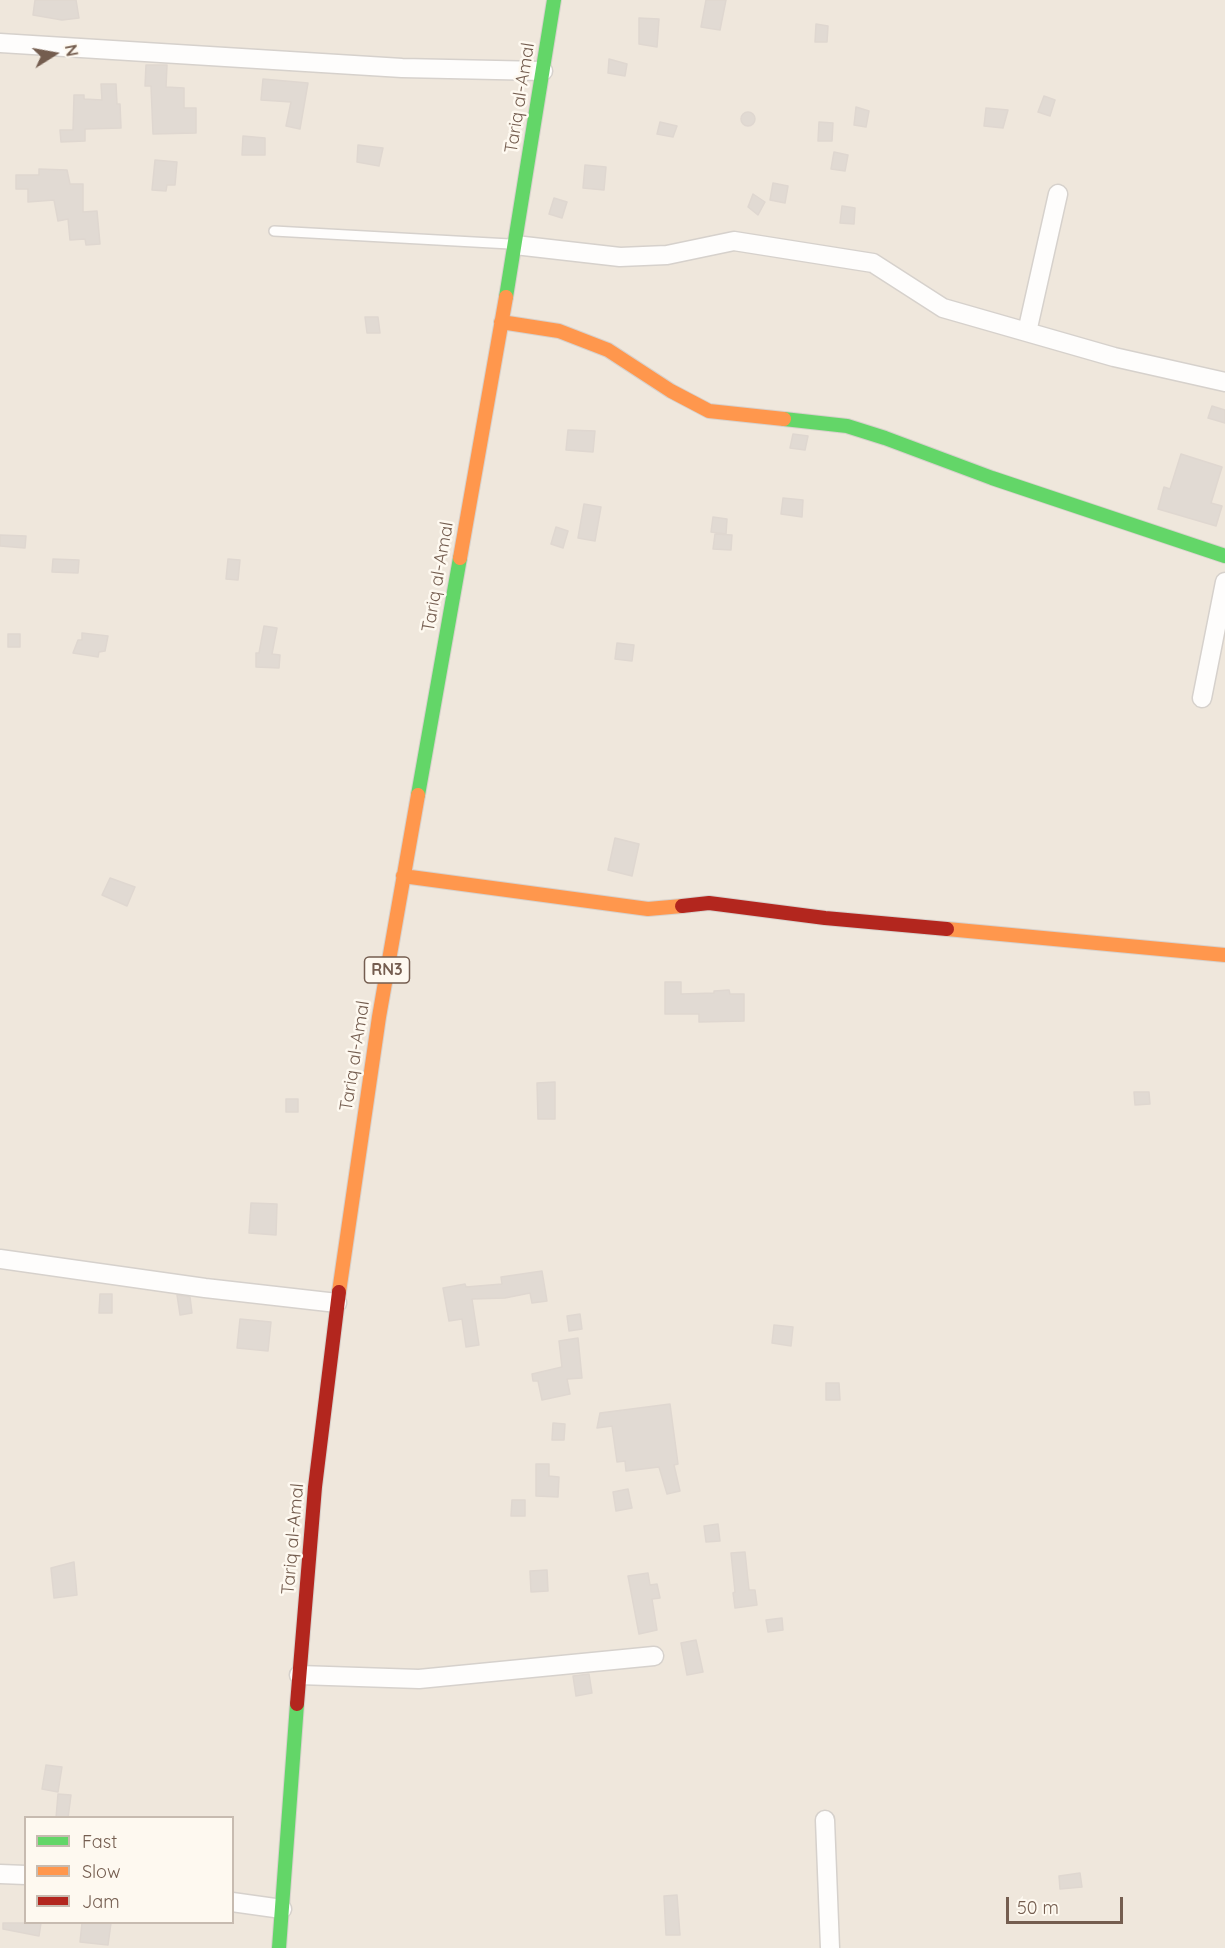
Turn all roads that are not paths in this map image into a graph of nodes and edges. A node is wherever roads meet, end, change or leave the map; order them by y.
1 (554, 0) edge
2 (0, 43) edge
3 (543, 71) junction
4 (1058, 194) dead end
5 (274, 231) dead end
6 (515, 245) junction
7 (501, 322) junction
8 (1027, 332) junction
9 (1225, 382) edge
10 (1225, 556) edge
11 (1225, 582) edge
12 (1202, 698) dead end
13 (404, 876) junction
14 (1225, 955) edge
15 (0, 1259) edge
16 (337, 1303) junction
17 (654, 1656) dead end
18 (299, 1675) junction
19 (825, 1820) dead end
20 (0, 1874) edge
21 (24, 1875) edge
22 (234, 1902) edge
23 (282, 1909) junction
24 (279, 1948) edge
25 (830, 1948) edge

1 - 3 main road, Tariq al-Amal / RN3
2 - 3 street
3 - 6 main road, Tariq al-Amal / RN3
4 - 8 street
5 - 6 lane
6 - 7 main road, Tariq al-Amal / RN3
6 - 8 street
7 - 10 main road
7 - 13 main road, Tariq al-Amal / RN3
8 - 9 street
11 - 12 street
13 - 14 main road
13 - 16 main road, Tariq al-Amal / RN3
15 - 16 street
16 - 18 main road, Tariq al-Amal / RN3
17 - 18 street
18 - 23 main road, Tariq al-Amal / RN3
19 - 25 street
20 - 21 street
22 - 23 street
23 - 24 main road, Tariq al-Amal / RN3

